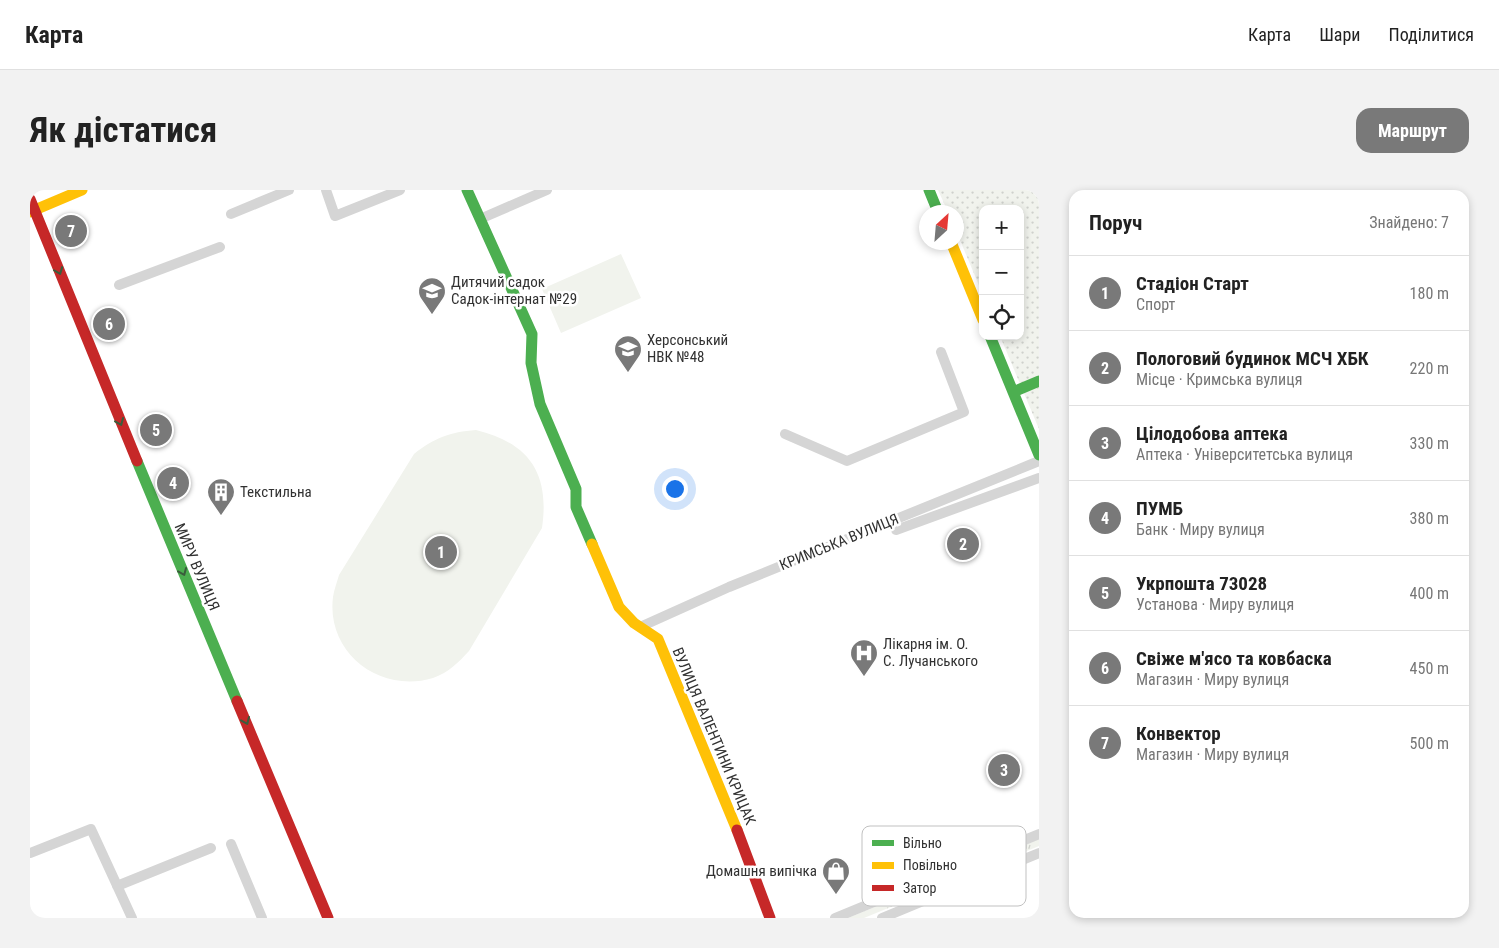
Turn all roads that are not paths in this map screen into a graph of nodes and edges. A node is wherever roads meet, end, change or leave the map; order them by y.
1 (82, 190) edge
2 (289, 190) edge
3 (326, 190) edge
4 (400, 190) edge
5 (468, 190) edge
6 (547, 190) edge
7 (929, 190) edge
8 (935, 205) edge
9 (31, 207) edge
10 (231, 214) dead end
11 (480, 218) junction
12 (220, 247) dead end
13 (954, 250) edge
14 (119, 285) dead end
15 (979, 310) edge
16 (992, 340) edge
17 (941, 352) dead end
18 (1039, 381) edge
19 (1013, 392) junction
20 (785, 434) dead end
21 (1039, 455) edge
22 (1039, 461) edge
23 (1039, 478) edge
24 (896, 530) dead end
25 (640, 627) junction
26 (1039, 834) edge
27 (1026, 839) edge
28 (231, 844) dead end
29 (211, 848) dead end
30 (1039, 852) edge
31 (30, 853) edge
32 (1026, 857) edge
33 (117, 886) junction
34 (864, 906) edge
35 (911, 906) edge
36 (132, 918) edge
37 (262, 918) edge
38 (328, 918) edge
39 (770, 918) edge
40 (835, 918) edge
41 (882, 918) edge

1 - 9 street
2 - 10 street
3 - 4 street
5 - 11 street, ВУЛИЦЯ ВАЛЕНТИНИ КРИЦАК
6 - 11 street
7 - 8 street
9 -> 38 street, МИРУ ВУЛИЦЯ
11 - 25 street, ВУЛИЦЯ ВАЛЕНТИНИ КРИЦАК
12 - 14 street
13 - 15 street
16 - 19 street
17 - 20 street
18 - 19 street
19 - 21 street
22 - 25 street, КРИМСЬКА ВУЛИЦЯ
23 - 24 street, КРИМСЬКА ВУЛИЦЯ
25 - 39 street, ВУЛИЦЯ ВАЛЕНТИНИ КРИЦАК
26 - 27 street
28 - 37 street
29 - 33 street
30 - 32 street
31 - 33 street
33 - 36 street
34 - 40 street
35 - 41 street

